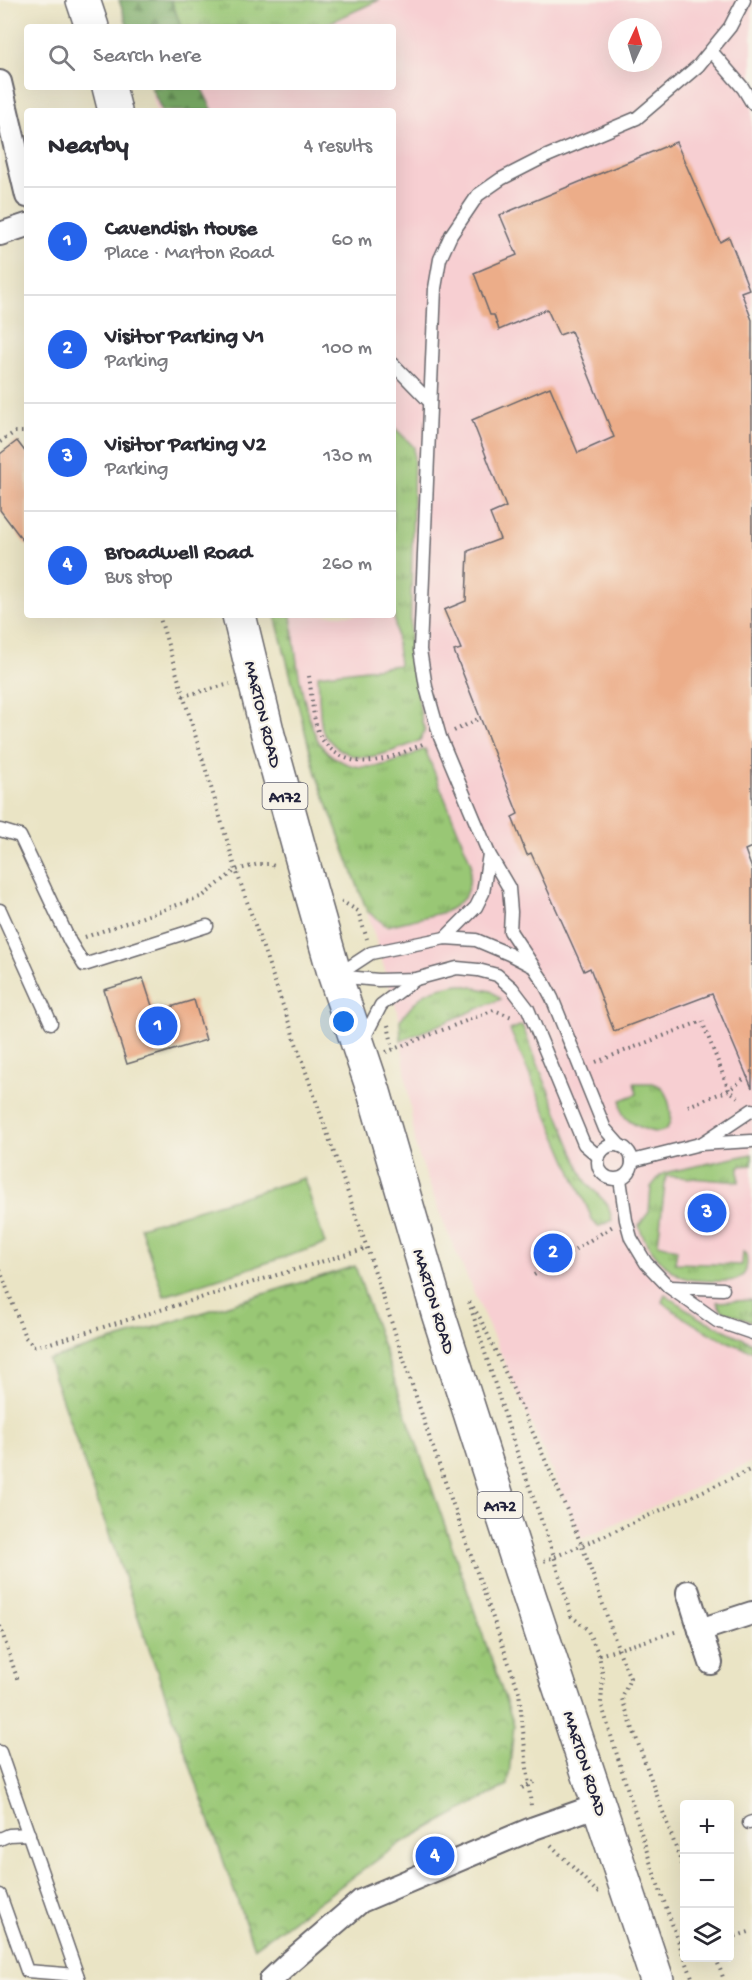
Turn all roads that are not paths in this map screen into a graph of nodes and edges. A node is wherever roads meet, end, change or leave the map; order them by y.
1 (83, 0) edge
2 (744, 0) edge
3 (91, 24) edge
4 (711, 51) junction
5 (0, 82) edge
6 (752, 103) edge
7 (3, 111) edge
8 (24, 185) edge
9 (24, 226) edge
10 (0, 234) edge
11 (396, 367) edge
12 (430, 402) junction
13 (240, 618) edge
14 (0, 830) edge
15 (489, 854) junction
16 (0, 910) edge
17 (207, 926) dead end
18 (446, 938) junction
19 (532, 966) junction
20 (335, 976) junction
21 (416, 979) junction
22 (51, 1023) dead end
23 (372, 1052) junction
24 (752, 1110) edge
25 (752, 1141) edge
26 (700, 1144) junction
27 (620, 1146) junction
28 (599, 1157) junction
29 (632, 1161) junction
30 (620, 1179) junction
31 (669, 1287) junction
32 (723, 1289) dead end
33 (752, 1333) edge
34 (688, 1592) dead end
35 (752, 1613) edge
36 (699, 1627) junction
37 (711, 1663) dead end
38 (0, 1752) edge
39 (599, 1805) junction
40 (29, 1834) junction
41 (0, 1839) edge
42 (0, 1896) edge
43 (295, 1971) edge
44 (78, 1977) edge
45 (271, 1980) edge
46 (657, 1980) edge

1 - 3 main road
2 - 4 lane
4 - 6 lane
4 - 12 lane
5 - 7 street
7 - 8 street
9 - 10 street
11 - 12 lane
12 - 15 lane
13 - 20 main road, MARTON ROAD / A172
14 - 17 lane
15 - 18 lane
15 - 19 lane
16 - 22 lane
18 - 19 lane
18 - 20 lane
19 - 27 lane
20 - 21 lane
20 - 23 main road, MARTON ROAD / A172
21 - 23 lane
21 - 28 lane
23 - 39 main road, MARTON ROAD / A172
24 - 26 lane
25 - 26 lane
26 - 29 lane
27 - 28 lane
27 - 29 lane
28 - 30 lane
29 - 30 lane
30 - 31 lane
31 - 32 lane
31 - 33 lane
34 - 36 street
35 - 36 street
36 - 37 street
38 - 40 lane
39 - 43 street
39 - 46 main road, MARTON ROAD / A172
40 - 41 lane
40 - 44 lane
42 - 44 lane
43 - 45 street

